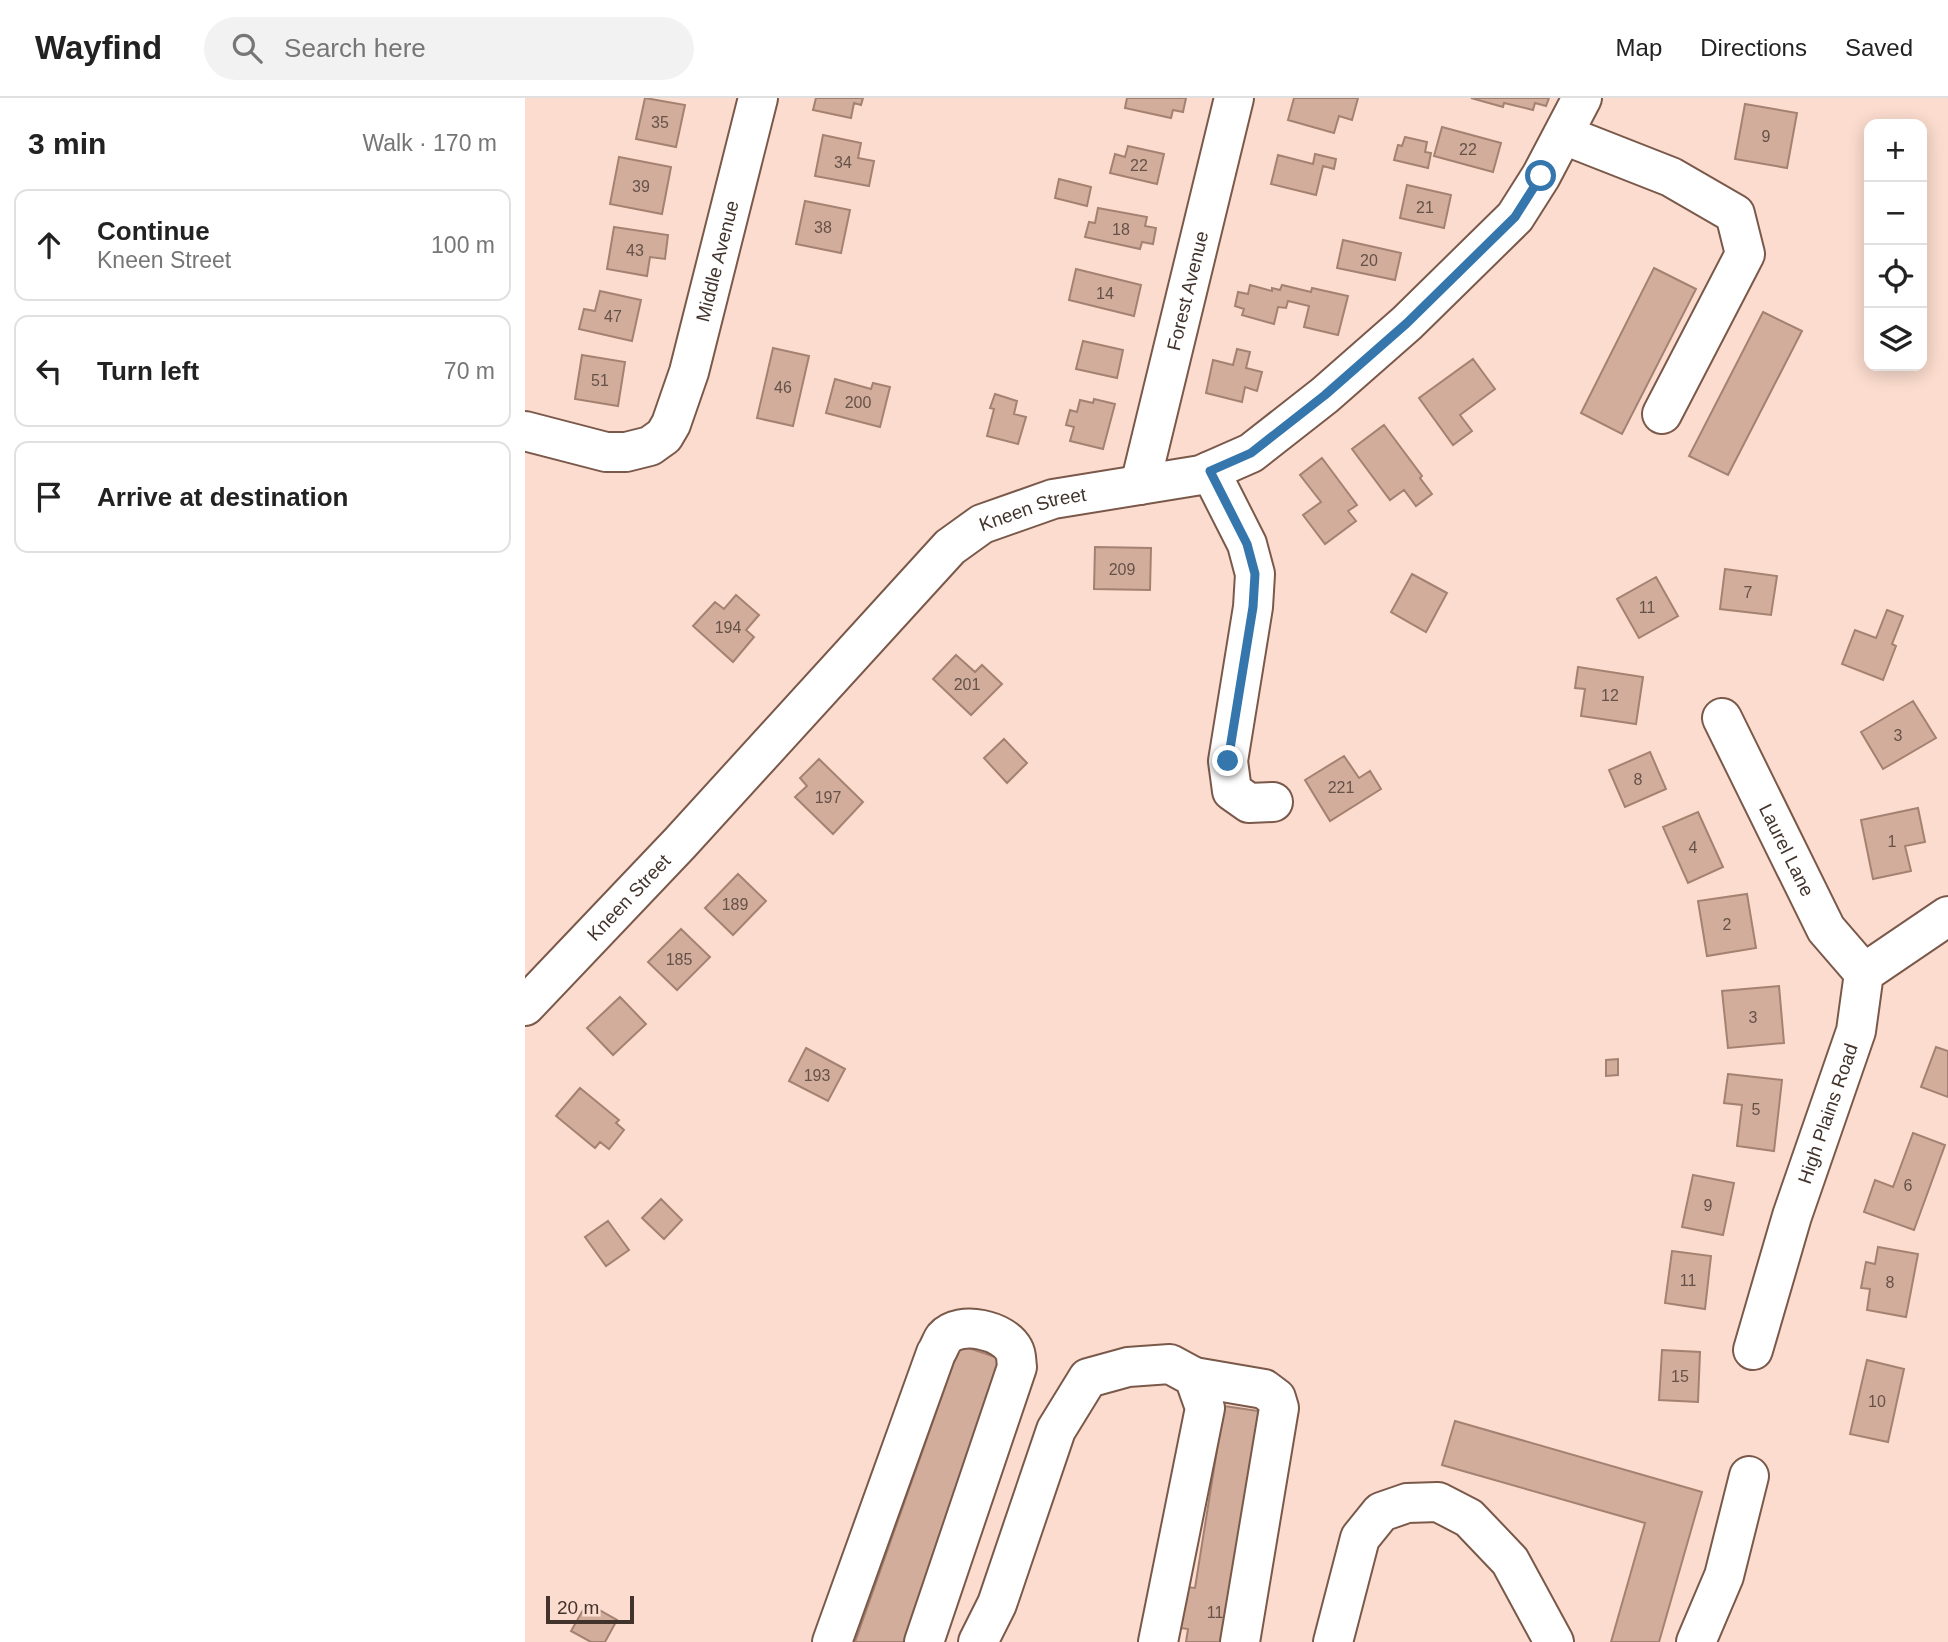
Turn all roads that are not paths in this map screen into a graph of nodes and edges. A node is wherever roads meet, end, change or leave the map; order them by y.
1 (758, 98) edge
2 (1234, 98) edge
3 (1582, 98) edge
4 (1564, 135) junction
5 (1663, 414) dead end
6 (525, 431) edge
7 (1210, 471) junction
8 (1140, 485) junction
9 (1723, 718) dead end
10 (1273, 802) dead end
11 (1948, 916) edge
12 (1864, 973) junction
13 (525, 1006) edge
14 (1753, 1350) dead end
15 (1194, 1377) junction
16 (1749, 1476) dead end
17 (832, 1642) edge
18 (924, 1642) edge
19 (978, 1642) edge
20 (1158, 1642) edge
21 (1240, 1642) edge
22 (1333, 1642) edge
23 (1554, 1642) edge
24 (1696, 1642) edge

1 - 6 street, Middle Avenue
2 - 8 street, Forest Avenue
3 - 4 street, Kneen Street
4 - 5 street
4 - 7 street, Kneen Street
7 - 8 street, Kneen Street
7 - 10 street
8 - 13 street, Kneen Street
9 - 12 street, Laurel Lane
11 - 12 street
12 - 14 street, High Plains Road
15 - 19 street
15 - 20 street
15 - 21 street
16 - 24 street
17 - 18 street
22 - 23 street

